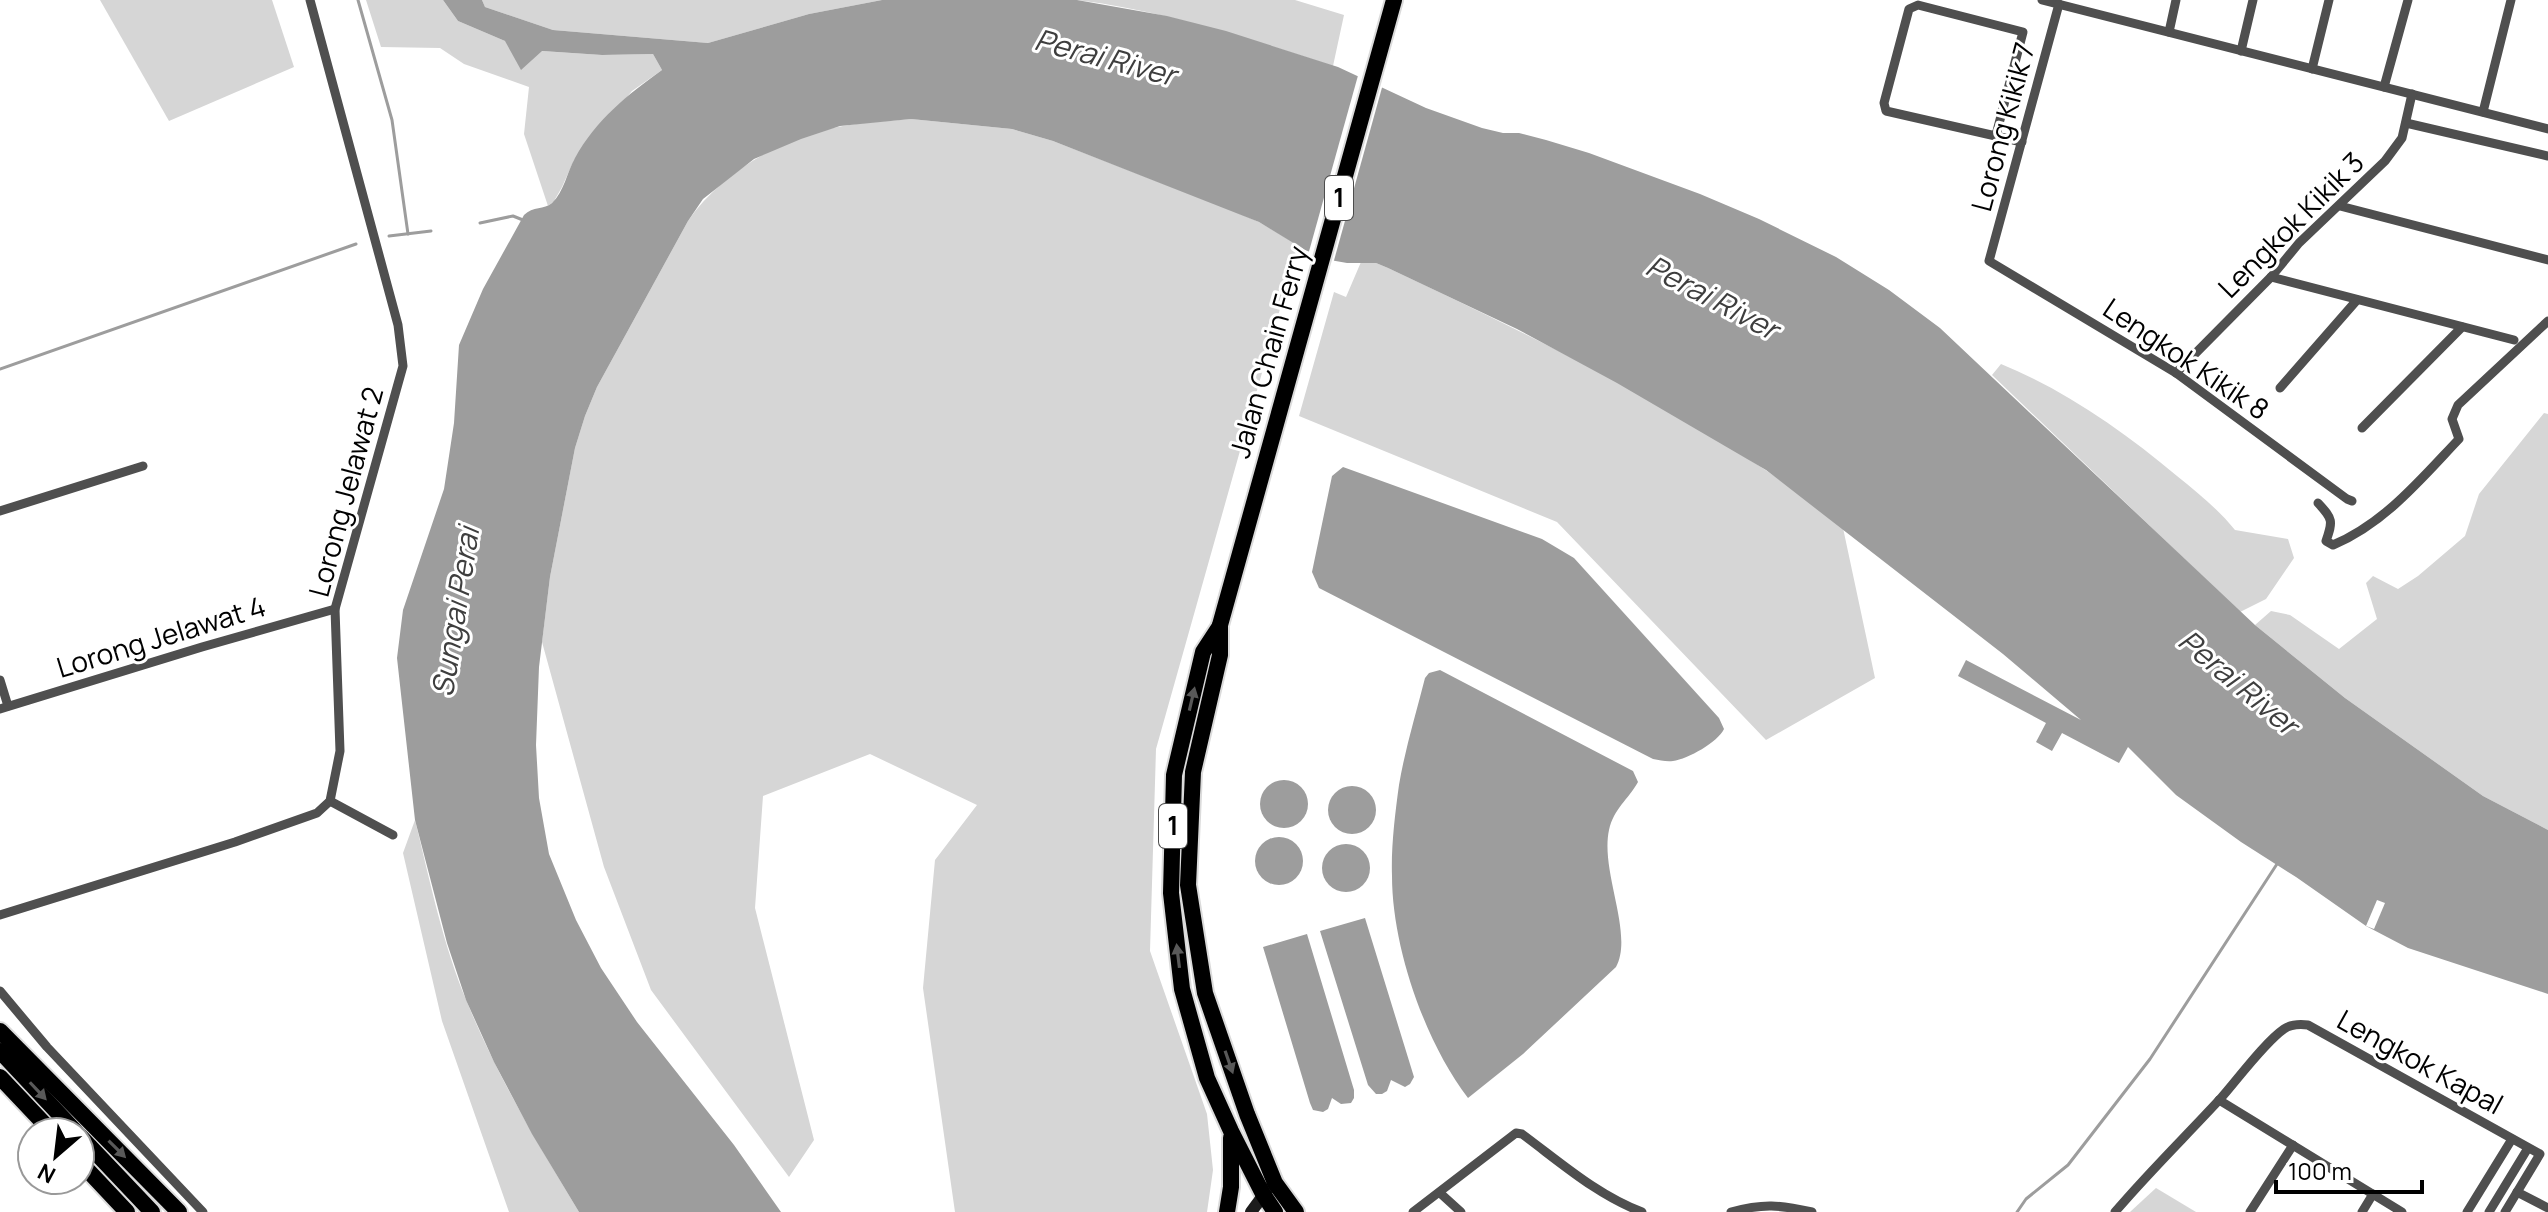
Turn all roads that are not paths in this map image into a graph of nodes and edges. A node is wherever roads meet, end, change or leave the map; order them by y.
1 (310, 0) edge
2 (1394, 0) edge
3 (2042, 0) edge
4 (2095, 0) edge
5 (2176, 0) edge
6 (2253, 0) edge
7 (2329, 0) edge
8 (2408, 0) edge
9 (2511, 0) edge
10 (2059, 4) junction
11 (2092, 13) junction
12 (2169, 32) junction
13 (2241, 51) junction
14 (2312, 69) junction
15 (2384, 87) junction
16 (2412, 94) junction
17 (2483, 112) junction
18 (2406, 123) junction
19 (2548, 129) edge
20 (1996, 135) junction
21 (2022, 142) junction
22 (2548, 156) edge
23 (2340, 206) junction
24 (2548, 260) edge
25 (1989, 261) joint
26 (2271, 277) junction
27 (2357, 300) junction
28 (2548, 321) edge
29 (2462, 327) junction
30 (2514, 340) dead end
31 (2176, 373) junction
32 (2280, 388) dead end
33 (2362, 428) dead end
34 (143, 466) dead end
35 (2352, 501) dead end
36 (2318, 503) dead end
37 (0, 511) edge
38 (335, 609) junction
39 (1220, 625) junction
40 (0, 680) edge
41 (4, 708) edge
42 (330, 801) junction
43 (393, 835) dead end
44 (0, 915) edge
45 (0, 991) edge
46 (0, 1031) edge
47 (0, 1051) edge
48 (0, 1077) edge
49 (2219, 1100) junction
50 (37, 1116) edge
51 (61, 1116) edge
52 (1231, 1131) junction
53 (2512, 1139) junction
54 (2293, 1145) junction
55 (2528, 1148) junction
56 (96, 1153) edge
57 (96, 1181) edge
58 (1269, 1188) junction
59 (2517, 1192) junction
60 (1440, 1193) junction
61 (2373, 1194) junction
62 (2548, 1208) edge
63 (1753, 1209) edge
64 (127, 1212) edge
65 (152, 1212) edge
66 (179, 1212) edge
67 (203, 1212) edge
68 (1227, 1212) edge
69 (1251, 1212) edge
70 (1275, 1212) edge
71 (1296, 1212) edge
72 (1413, 1212) edge
73 (1461, 1212) edge
74 (1642, 1212) edge
75 (1731, 1212) edge
76 (1812, 1212) edge
77 (2115, 1212) edge
78 (2250, 1212) edge
79 (2362, 1212) edge
80 (2402, 1212) edge
81 (2467, 1212) edge
82 (2489, 1212) edge
83 (2505, 1212) edge

1 - 38 street, Lorong Jelawat 2
2 - 39 highway, Jalan Chain Ferry / 1
3 - 10 street
4 - 11 street
5 - 12 street
6 - 13 street
7 - 14 street
8 - 15 street
9 - 17 street
10 - 11 street
10 - 21 street, Lorong Kikik 7
11 - 12 street
12 - 13 street
13 - 14 street
14 - 15 street
15 - 16 street
16 - 17 street
16 - 18 street, Lengkok Kikik 3
17 - 19 street
18 - 22 street
18 - 23 street, Lengkok Kikik 3
20 - 20 street
20 - 21 street
21 - 25 street, Lorong Kikik 7
23 - 24 street
23 - 26 street, Lengkok Kikik 3
25 - 31 street, Lengkok Kikik 8
26 - 27 street
26 - 31 street, Lengkok Kikik 3
27 - 29 street
27 - 32 street
28 - 36 street
29 - 30 street
29 - 33 street
31 - 35 street, Lengkok Kikik 8
34 - 37 street
38 - 41 street, Lorong Jelawat 4
38 - 42 street, Lorong Jelawat 2
52 -> 39 highway, Jalan Chain Ferry / 1
39 -> 58 highway, Jalan Chain Ferry / 1
40 - 41 street
42 - 43 street
42 - 44 street
45 - 67 street
46 -> 66 highway
47 -> 51 highway
48 - 50 highway
49 - 53 street, Lengkok Kapal
49 - 54 street
49 - 77 street, Lengkok Kapal
52 - 58 highway, Jalan Chain Ferry / 1
52 - 68 highway
53 - 55 street, Lengkok Kapal
53 - 81 street
54 - 61 street
54 - 78 street
55 - 59 street, Lengkok Kapal
55 - 82 street
56 - 65 highway
57 - 64 highway
58 - 69 street
58 - 70 highway, Jalan Chain Ferry / 1
58 - 71 highway, Jalan Chain Ferry / 1
59 - 62 street
59 - 83 street
60 - 72 street
60 - 73 street
60 - 74 street
61 - 79 street
61 - 80 street
63 - 75 street
63 - 76 street

